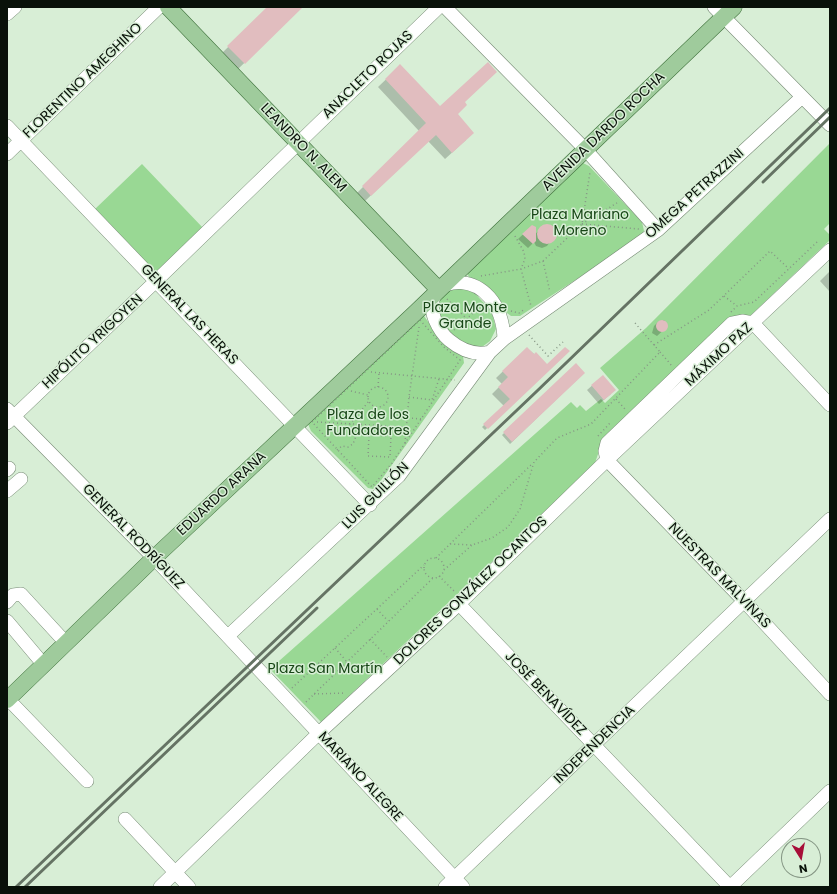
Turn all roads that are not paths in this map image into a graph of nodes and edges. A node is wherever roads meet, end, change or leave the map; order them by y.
1 (14, 7) edge
2 (159, 7) edge
3 (168, 7) edge
4 (438, 7) edge
5 (445, 7) edge
6 (724, 10) edge
7 (7, 14) edge
8 (802, 97) junction
9 (827, 122) edge
10 (7, 126) edge
11 (21, 141) junction
12 (297, 142) junction
13 (585, 149) junction
14 (7, 154) edge
15 (658, 230) junction
16 (830, 250) edge
17 (156, 281) junction
18 (441, 292) junction
19 (753, 323) junction
20 (504, 339) junction
21 (490, 352) junction
22 (830, 405) edge
23 (9, 416) edge
24 (295, 426) junction
25 (607, 460) junction
26 (21, 479) dead end
27 (7, 492) edge
28 (370, 505) junction
29 (830, 519) edge
30 (154, 558) junction
31 (744, 601) junction
32 (7, 602) edge
33 (461, 602) junction
34 (7, 621) edge
35 (228, 636) junction
36 (66, 643) junction
37 (44, 665) junction
38 (257, 666) joint
39 (830, 694) edge
40 (7, 699) edge
41 (319, 733) junction
42 (594, 746) junction
43 (87, 781) dead end
44 (830, 791) edge
45 (125, 819) dead end
46 (176, 872) junction
47 (454, 884) edge
48 (160, 887) edge
49 (189, 887) edge
50 (730, 887) edge

1 - 7 street
2 - 11 street, FLORENTINO AMEGHINO
3 - 12 main road, LEANDRO N. ALEM
4 - 12 street, ANACLETO ROJAS
5 - 13 street
6 - 8 street
6 - 13 main road, AVENIDA DARDO ROCHA
8 - 9 street
8 - 15 street, OMEGA PETRAZZINI
10 - 11 street, GENERAL LAS HERAS
11 - 14 street, FLORENTINO AMEGHINO
11 - 17 street, GENERAL LAS HERAS
12 - 17 street, HIPÓLITO YRIGOYEN
12 - 18 main road, LEANDRO N. ALEM
13 - 15 street
13 - 18 main road, AVENIDA DARDO ROCHA
15 - 20 street, OMEGA PETRAZZINI
16 - 19 street, MÁXIMO PAZ
17 - 23 street, HIPÓLITO YRIGOYEN
17 - 24 street, GENERAL LAS HERAS
18 - 20 street
18 - 21 street
18 - 24 main road, EDUARDO ARANA
19 - 22 street
19 - 25 street, MÁXIMO PAZ
20 - 21 street, LUIS GUILLÓN
21 - 28 street, LUIS GUILLÓN
23 - 30 street, GENERAL RODRÍGUEZ
24 - 28 street, GENERAL LAS HERAS
24 - 30 main road, EDUARDO ARANA
25 - 31 street, NUESTRAS MALVINAS
25 - 33 street, DOLORES GONZÁLEZ OCANTOS
26 - 27 street
28 - 35 street, LUIS GUILLÓN
29 - 31 street, INDEPENDENCIA
30 - 35 street, GENERAL RODRÍGUEZ
30 - 36 main road, EDUARDO ARANA
31 - 39 street, NUESTRAS MALVINAS
31 - 42 street, INDEPENDENCIA
32 - 36 street
33 - 41 street, DOLORES GONZÁLEZ OCANTOS
33 - 42 street, JOSÉ BENAVÍDEZ
34 - 37 street
35 - 38 street, GENERAL RODRÍGUEZ
36 - 37 main road, EDUARDO ARANA
37 - 40 main road, EDUARDO ARANA
38 - 41 street, MARIANO ALEGRE
40 - 43 street
41 - 46 street, DOLORES GONZÁLEZ OCANTOS
41 - 47 street, MARIANO ALEGRE
42 - 47 street, INDEPENDENCIA
42 - 50 street, JOSÉ BENAVÍDEZ
44 - 50 street
45 - 46 street
46 - 48 street, DOLORES GONZÁLEZ OCANTOS
46 - 49 street

